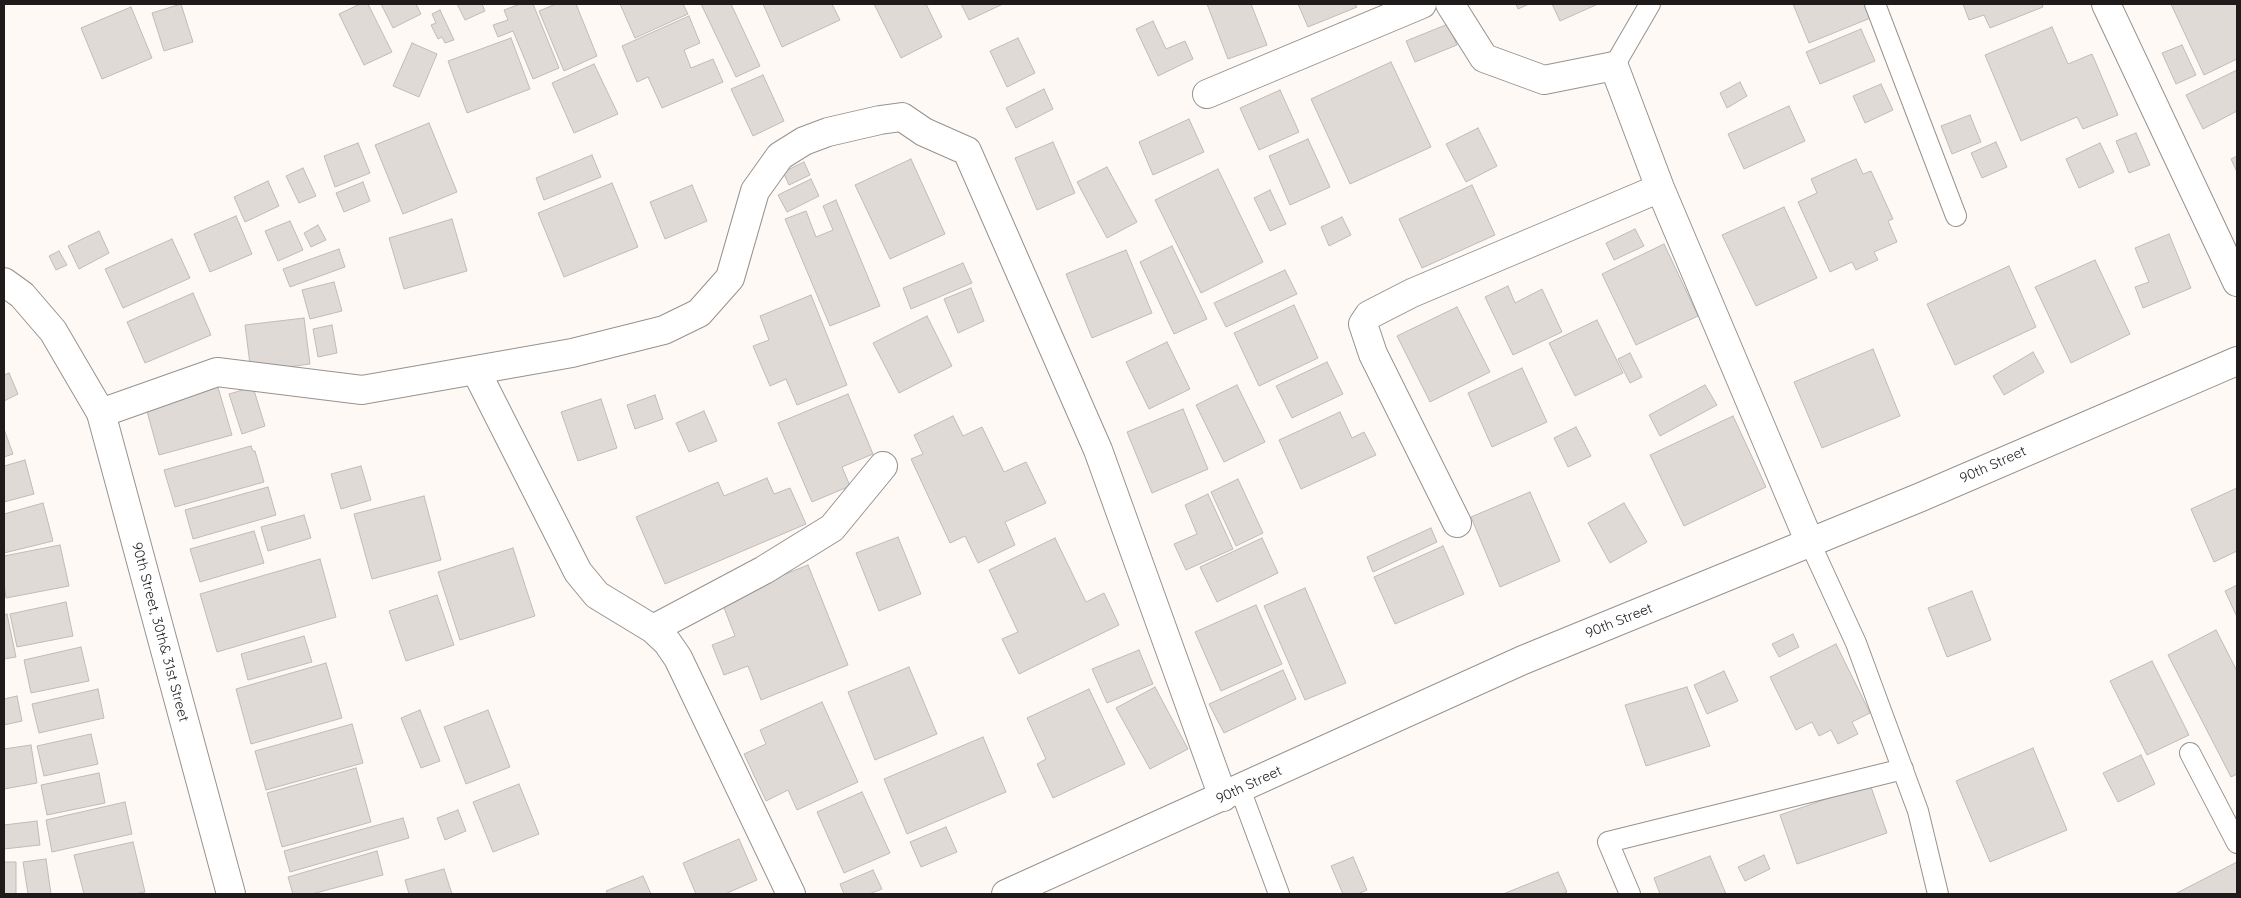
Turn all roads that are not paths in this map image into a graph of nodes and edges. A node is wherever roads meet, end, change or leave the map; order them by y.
1 (1422, 4) edge
2 (1450, 4) edge
3 (1650, 4) edge
4 (1875, 4) edge
5 (2106, 4) edge
6 (1614, 66) junction
7 (1207, 94) dead end
8 (1660, 188) junction
9 (1956, 216) dead end
10 (4, 282) edge
11 (2237, 282) edge
12 (2237, 361) edge
13 (476, 371) junction
14 (101, 413) junction
15 (883, 466) dead end
16 (1457, 523) dead end
17 (1810, 543) junction
18 (653, 629) junction
19 (2190, 753) dead end
20 (1902, 769) junction
21 (1232, 793) junction
22 (2237, 843) edge
23 (230, 894) edge
24 (791, 894) edge
25 (1006, 894) edge
26 (1279, 894) edge
27 (1630, 894) edge
28 (1938, 894) edge

1 - 7 street
2 - 6 street
3 - 6 lane
4 - 9 lane
5 - 11 street
6 - 8 street
8 - 16 street
8 - 17 street
10 - 14 street, 90th Street, 30th& 31st Street
12 - 17 street, 90th Street
13 - 14 street
13 - 18 street
13 - 21 street
14 - 23 street, 90th Street, 30th& 31st Street
15 - 18 street
17 - 20 lane
17 - 21 street, 90th Street
18 - 24 street
19 - 22 lane
20 - 27 lane
20 - 28 lane
21 - 25 street, 90th Street
21 - 26 lane

